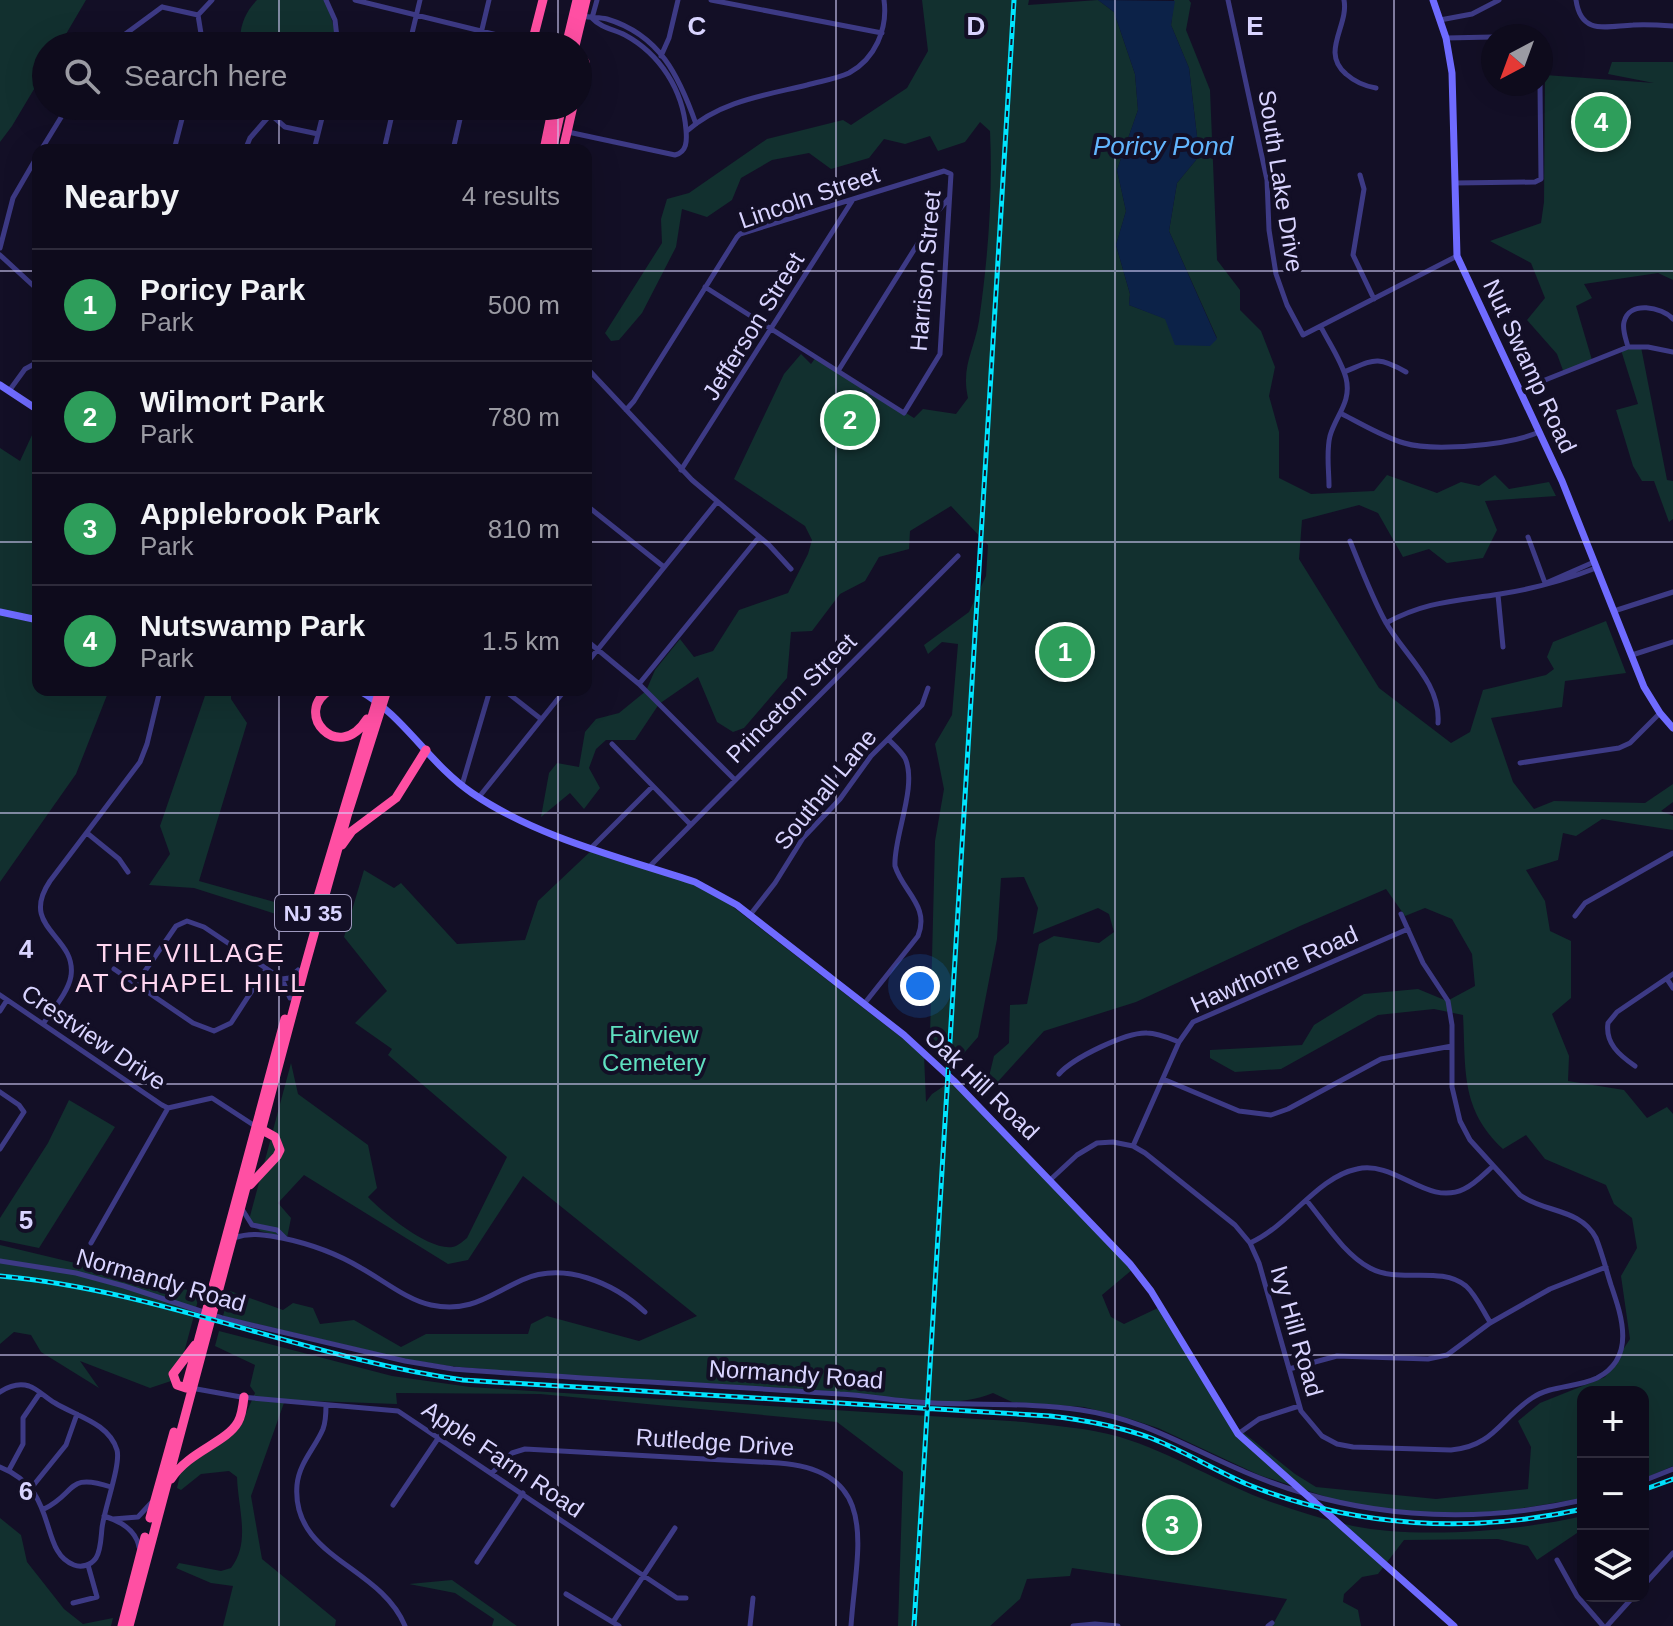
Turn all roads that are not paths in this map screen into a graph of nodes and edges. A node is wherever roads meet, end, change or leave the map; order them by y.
1 (212, 0) edge
2 (326, 0) edge
3 (420, 0) edge
4 (489, 0) edge
5 (543, 0) edge
6 (577, 0) edge
7 (586, 0) edge
8 (597, 0) edge
9 (678, 0) edge
10 (711, 0) edge
11 (884, 0) edge
12 (1228, 0) edge
13 (1344, 0) edge
14 (1433, 0) edge
15 (1499, 0) edge
16 (1576, 0) edge
17 (360, 1) edge
18 (162, 3) edge
19 (198, 15) junction
20 (416, 15) junction
21 (588, 17) junction
22 (1440, 20) junction
23 (1673, 26) edge
24 (481, 31) junction
25 (126, 32) edge
26 (201, 32) edge
27 (336, 32) edge
28 (412, 32) edge
29 (485, 32) edge
30 (539, 32) edge
31 (569, 32) edge
32 (581, 32) edge
33 (882, 33) junction
34 (1481, 37) edge
35 (1446, 38) junction
36 (660, 58) junction
37 (1376, 88) dead end
38 (1540, 96) edge
39 (59, 120) edge
40 (182, 120) edge
41 (266, 120) edge
42 (276, 120) edge
43 (322, 120) edge
44 (391, 120) edge
45 (460, 120) edge
46 (550, 120) edge
47 (559, 120) edge
48 (570, 120) edge
49 (696, 124) junction
50 (567, 132) junction
51 (686, 132) junction
52 (318, 134) junction
53 (45, 144) edge
54 (176, 144) edge
55 (248, 144) edge
56 (316, 144) edge
57 (385, 144) edge
58 (454, 144) edge
59 (545, 144) edge
60 (553, 144) edge
61 (564, 144) edge
62 (32, 165) edge
63 (950, 172) joint
64 (1360, 175) dead end
65 (1454, 183) junction
66 (950, 198) junction
67 (852, 200) junction
68 (0, 248) edge
69 (0, 255) edge
70 (1457, 256) junction
71 (32, 284) edge
72 (705, 287) junction
73 (1374, 299) junction
74 (1673, 319) edge
75 (1321, 327) junction
76 (772, 329) junction
77 (1628, 347) junction
78 (1672, 349) edge
79 (32, 365) edge
80 (838, 371) junction
81 (1344, 372) junction
82 (1406, 372) dead end
83 (592, 373) edge
84 (0, 385) edge
85 (1520, 390) junction
86 (9, 391) junction
87 (32, 406) edge
88 (626, 410) junction
89 (1342, 414) junction
90 (1539, 432) junction
91 (681, 470) junction
92 (1329, 486) dead end
93 (717, 502) junction
94 (592, 511) edge
95 (759, 537) junction
96 (1528, 537) dead end
97 (1350, 541) dead end
98 (958, 556) dead end
99 (1595, 565) junction
100 (664, 567) junction
101 (791, 569) dead end
102 (1545, 583) junction
103 (1673, 592) edge
104 (1498, 595) junction
105 (1613, 611) junction
106 (0, 612) edge
107 (32, 619) edge
108 (1386, 623) junction
109 (1673, 642) edge
110 (592, 645) edge
111 (1503, 647) dead end
112 (598, 650) junction
113 (1632, 655) junction
114 (592, 657) edge
115 (639, 684) junction
116 (928, 688) dead end
117 (158, 696) edge
118 (324, 696) edge
119 (367, 696) edge
120 (380, 696) edge
121 (384, 696) edge
122 (488, 696) edge
123 (512, 696) edge
124 (560, 696) edge
125 (379, 704) junction
126 (1660, 713) junction
127 (541, 719) junction
128 (1438, 723) dead end
129 (1673, 728) edge
130 (888, 739) junction
131 (612, 744) dead end
132 (426, 750) junction
133 (1520, 763) dead end
134 (735, 780) junction
135 (462, 785) junction
136 (653, 786) junction
137 (479, 797) junction
138 (690, 824) junction
139 (87, 833) junction
140 (591, 848) junction
141 (1673, 853) edge
142 (334, 862) junction
143 (650, 866) junction
144 (128, 872) dead end
145 (1401, 914) dead end
146 (750, 915) junction
147 (1575, 916) dead end
148 (1408, 929) junction
149 (266, 968) junction
150 (114, 969) dead end
151 (298, 970) junction
152 (1673, 974) edge
153 (282, 979) junction
154 (1667, 979) junction
155 (136, 984) junction
156 (1673, 988) edge
157 (0, 995) edge
158 (290, 998) junction
159 (7, 1000) junction
160 (864, 1004) junction
161 (0, 1011) edge
162 (43, 1024) junction
163 (1179, 1042) junction
164 (1452, 1046) junction
165 (1635, 1066) dead end
166 (1059, 1074) dead end
167 (1163, 1079) junction
168 (0, 1092) edge
169 (168, 1108) junction
170 (258, 1127) junction
171 (1133, 1146) junction
172 (0, 1149) edge
173 (1493, 1166) junction
174 (1050, 1180) junction
175 (248, 1188) junction
176 (1307, 1201) junction
177 (242, 1209) junction
178 (234, 1238) junction
179 (286, 1239) junction
180 (91, 1243) dead end
181 (1250, 1243) junction
182 (0, 1261) edge
183 (1606, 1267) junction
184 (645, 1312) dead end
185 (1490, 1323) junction
186 (200, 1335) junction
187 (1289, 1369) junction
188 (188, 1388) junction
189 (0, 1392) edge
190 (40, 1393) junction
191 (244, 1397) junction
192 (326, 1405) junction
193 (1299, 1406) junction
194 (77, 1414) junction
195 (1238, 1434) junction
196 (439, 1437) junction
197 (0, 1467) edge
198 (1673, 1469) edge
199 (9, 1470) junction
200 (492, 1473) junction
201 (1649, 1479) edge
202 (159, 1484) junction
203 (32, 1487) junction
204 (111, 1487) junction
205 (523, 1493) junction
206 (1305, 1494) junction
207 (163, 1497) junction
208 (1577, 1501) edge
209 (393, 1505) dead end
210 (44, 1509) junction
211 (104, 1516) junction
212 (113, 1519) junction
213 (675, 1528) dead end
214 (1673, 1553) edge
215 (1557, 1560) dead end
216 (477, 1562) dead end
217 (138, 1564) junction
218 (88, 1565) junction
219 (644, 1576) junction
220 (1649, 1579) edge
221 (566, 1594) dead end
222 (686, 1598) dead end
223 (753, 1598) dead end
224 (1628, 1602) edge
225 (73, 1603) dead end
226 (616, 1624) edge
227 (122, 1626) edge
228 (129, 1626) edge
229 (405, 1626) edge
230 (750, 1626) edge
231 (851, 1626) edge
232 (1073, 1626) edge
233 (1118, 1626) edge
234 (1454, 1626) edge
235 (1605, 1626) edge

1 - 19 street
2 - 27 street
3 - 20 street
4 - 24 street
5 - 30 highway
6 - 31 highway
7 - 21 highway
8 - 21 street
9 - 36 street
10 - 33 street
11 - 33 street
12 - 75 street, South Lake Drive
13 - 37 street
14 - 22 street, Nut Swamp Road
15 - 22 street
16 - 23 street
17 - 20 street
18 - 19 street
18 - 25 street
19 - 26 street
20 - 24 street
20 - 28 street
21 - 32 highway
21 - 36 street
22 - 35 street, Nut Swamp Road
24 - 29 street
33 - 49 street
34 - 35 street
35 - 65 street, Nut Swamp Road
36 - 49 street
36 - 51 street
38 - 65 street
39 - 53 street
40 - 54 street
41 - 55 street
42 - 52 street
43 - 52 street
44 - 57 street
45 - 58 street
46 - 59 highway
47 - 60 highway
48 - 50 highway
49 - 51 street
50 - 51 street
50 - 61 highway
52 - 56 street
62 - 68 street
63 - 66 street, Harrison Street
63 - 67 street, Lincoln Street
64 - 73 street
65 - 70 street, Nut Swamp Road
66 - 80 street
66 - 80 street, Harrison Street
67 - 72 street, Lincoln Street
67 - 76 street, Jefferson Street
69 - 71 street
70 - 73 street
70 - 85 street, Nut Swamp Road
72 - 76 street
72 - 88 street, Lincoln Street
73 - 75 street
74 - 77 street
75 - 81 street
76 - 80 street
76 - 91 street, Jefferson Street
77 - 78 street
77 - 85 street
79 - 86 street
81 - 82 street
81 - 89 street
83 - 88 street
84 - 86 street
85 - 90 street, Nut Swamp Road
86 - 87 street
88 - 91 street
89 - 90 street
89 - 92 street
90 - 99 street, Nut Swamp Road
91 - 93 street
93 - 95 street
93 - 100 street
94 - 100 street
95 - 101 street
95 - 115 street
96 - 102 street
97 - 108 street
98 - 134 street, Princeton Street
99 - 102 street
99 - 105 street, Nut Swamp Road
100 - 112 street
102 - 104 street
103 - 105 street
104 - 108 street
104 - 111 street
105 - 113 street, Nut Swamp Road
106 - 107 street
108 - 128 street
109 - 113 street
110 - 112 street
112 - 114 street
112 - 115 street
113 - 126 street, Nut Swamp Road
115 - 134 street
116 - 130 street, Southall Lane
117 - 139 street
118 - 125 highway
119 - 125 street, Oak Hill Road
120 - 125 highway, NJ 35
121 - 125 highway, NJ 35
122 - 135 street
123 - 127 street
124 - 127 street
125 - 132 street, Oak Hill Road
125 - 142 highway, NJ 35
125 - 151 highway, NJ 35
126 - 129 street, Nut Swamp Road
126 - 133 street
127 - 137 street
130 - 146 street, Southall Lane
130 - 160 street
131 - 136 street
132 - 135 street, Oak Hill Road
132 - 142 highway
134 - 138 street, Princeton Street
135 - 137 street, Oak Hill Road
136 - 138 street
136 - 140 street
137 - 140 street, Oak Hill Road
138 - 143 street, Princeton Street
139 - 144 street
139 - 162 street
140 - 143 street, Oak Hill Road
141 - 147 street
142 - 170 highway, NJ 35
143 - 146 street, Oak Hill Road
145 - 148 street, Ivy Hill Road
146 - 160 street, Oak Hill Road
148 - 163 street, Hawthorne Road
148 - 164 street, Ivy Hill Road
149 - 153 street
149 - 155 street
149 - 155 street
150 - 155 street
151 - 153 street
151 - 158 highway, NJ 35
152 - 154 street
153 - 158 street
154 - 156 street
154 - 165 street
157 - 159 street, Crestview Drive
158 - 170 highway, NJ 35
159 - 161 street
159 - 162 street, Crestview Drive
160 - 174 street, Oak Hill Road
162 - 169 street, Crestview Drive
163 - 166 street
163 - 167 street, Hawthorne Road
164 - 167 street
164 - 173 street, Ivy Hill Road
167 - 171 street, Hawthorne Road
168 - 172 street
169 - 170 street, Crestview Drive
169 - 180 street
170 - 175 highway, NJ 35
170 - 175 highway
170 - 186 highway, NJ 35
171 - 174 street
171 - 181 street, Ivy Hill Road
173 - 176 street
173 - 183 street, Ivy Hill Road
174 - 195 street, Oak Hill Road
175 - 177 highway, NJ 35
176 - 181 street
176 - 185 street
177 - 178 highway, NJ 35
177 - 179 street
178 - 179 street
178 - 188 highway, NJ 35
179 - 184 street
181 - 187 street, Ivy Hill Road
182 - 206 street, Normandy Road
183 - 185 street
183 - 193 street, Ivy Hill Road
185 - 187 street
186 - 188 highway, NJ 35
186 - 188 highway
187 - 193 street, Ivy Hill Road
188 - 191 street, Apple Farm Road
188 - 202 highway, NJ 35
188 - 207 highway, NJ 35
189 - 190 street
190 - 194 street
190 - 199 street
191 - 192 street, Apple Farm Road
191 - 207 highway
192 - 196 street, Apple Farm Road
192 - 229 street
193 - 195 street
194 - 203 street
194 - 204 street
195 - 206 street, Oak Hill Road
196 - 200 street, Apple Farm Road
196 - 209 street
197 - 199 street
198 - 201 street
199 - 203 street
200 - 205 street, Apple Farm Road
200 - 231 street, Rutledge Drive
202 - 212 street
202 - 217 highway, NJ 35
203 - 210 street
204 - 210 street
204 - 211 street
205 - 216 street
205 - 219 street, Apple Farm Road
206 - 208 street, Normandy Road
206 - 234 street, Oak Hill Road
207 - 228 highway, NJ 35
210 - 218 street
211 - 212 street
211 - 218 street
212 - 217 street
213 - 219 street
214 - 220 street
215 - 235 street
217 - 227 highway, NJ 35
218 - 225 street
219 - 222 street, Apple Farm Road
219 - 226 street
221 - 226 street
223 - 230 street
224 - 235 street
232 - 233 street

